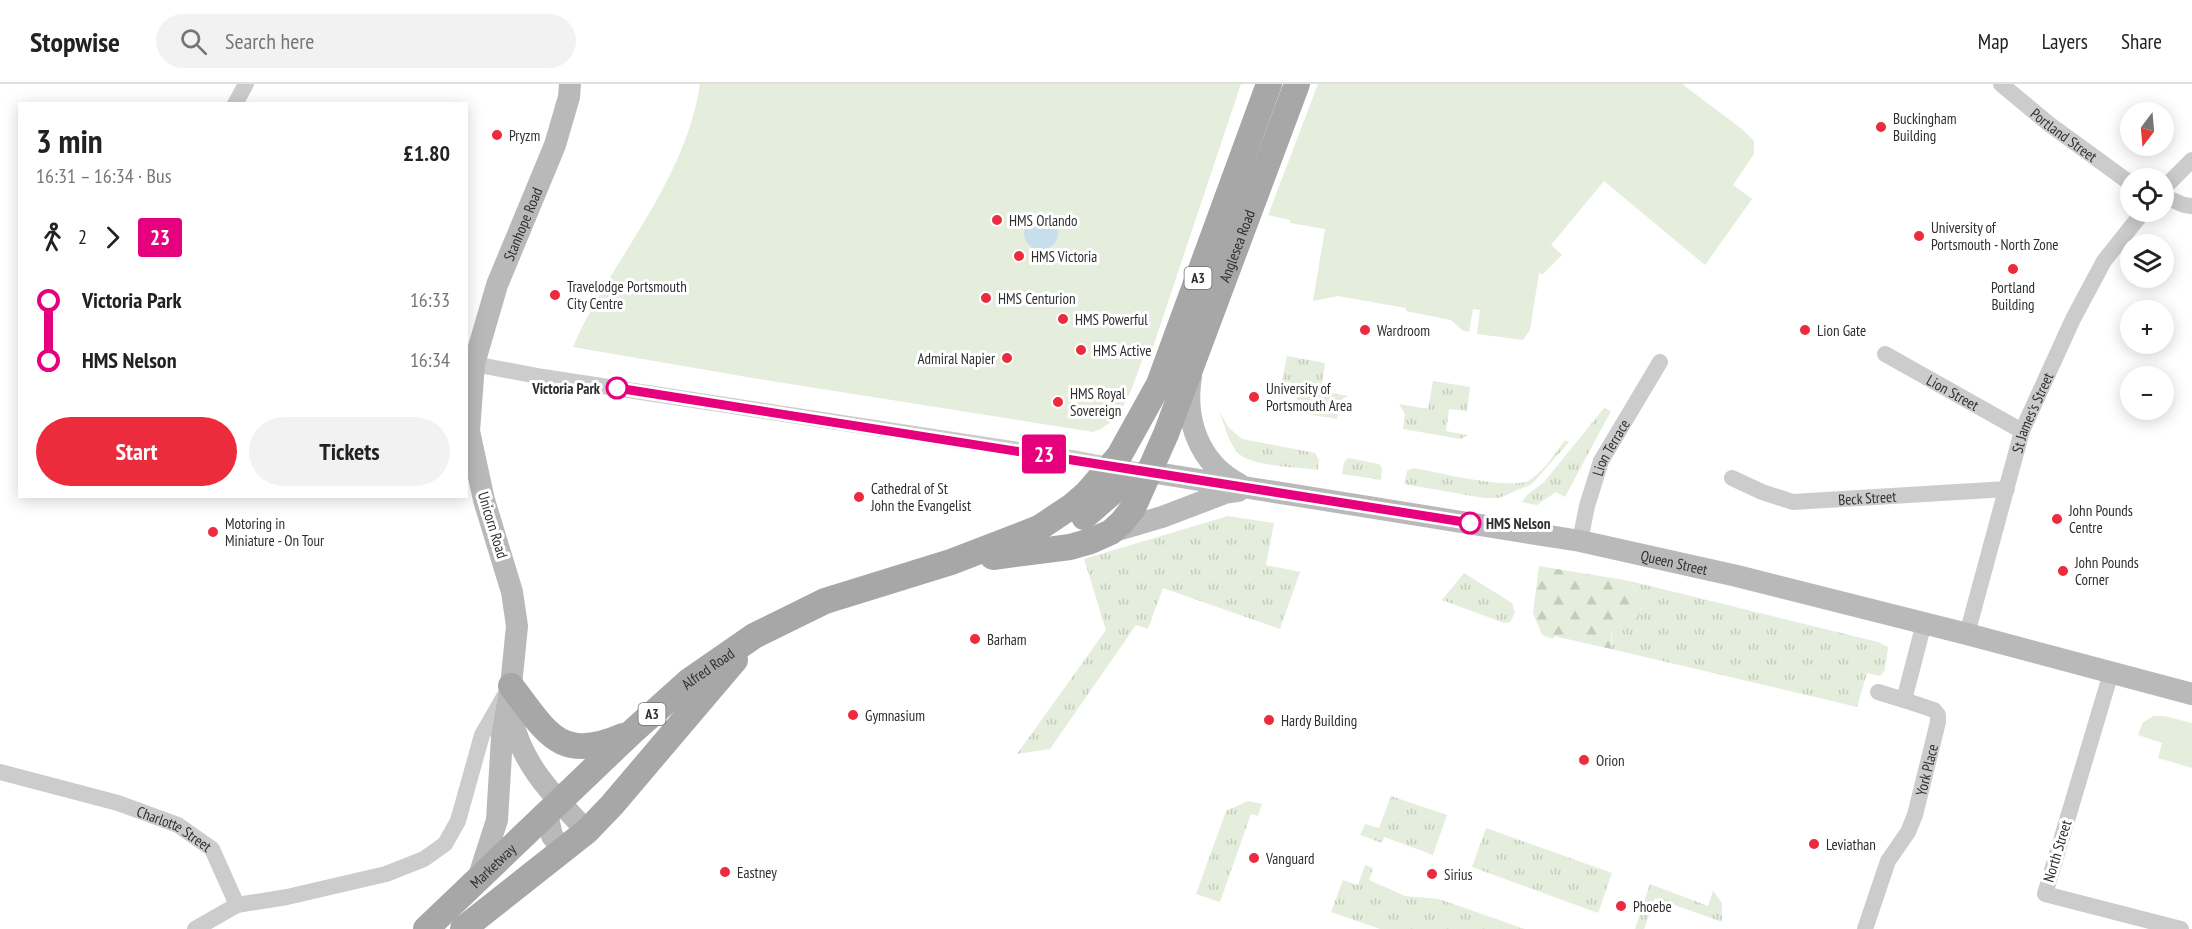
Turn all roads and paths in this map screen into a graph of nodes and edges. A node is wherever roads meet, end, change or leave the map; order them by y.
1 (246, 84) edge
2 (570, 84) edge
3 (1269, 84) edge
4 (1296, 84) edge
5 (2001, 84) edge
6 (236, 102) edge
7 (2192, 160) edge
8 (2120, 176) edge
9 (2174, 178) edge
10 (2174, 201) edge
11 (2192, 206) edge
12 (2135, 222) edge
13 (1885, 354) dead end
14 (1194, 361) junction
15 (1660, 362) dead end
16 (474, 364) junction
17 (2022, 431) junction
18 (1112, 466) junction
19 (1150, 472) junction
20 (1732, 478) dead end
21 (1251, 489) junction
22 (2007, 489) junction
23 (1111, 532) junction
24 (1010, 540) junction
25 (1580, 541) junction
26 (951, 562) junction
27 (1924, 623) junction
28 (1967, 634) junction
29 (754, 636) junction
30 (2111, 673) junction
31 (511, 686) junction
32 (1878, 693) dead end
33 (2192, 694) edge
34 (1904, 700) junction
35 (631, 733) junction
36 (0, 772) edge
37 (553, 808) junction
38 (592, 825) junction
39 (563, 849) junction
40 (478, 879) junction
41 (237, 905) junction
42 (195, 929) edge
43 (426, 929) edge
44 (463, 929) edge
45 (1865, 929) edge
46 (2181, 929) edge

1 - 6 street
2 - 16 street, Stanhope Road
3 - 18 main road, Anglesea Road / A3
4 - 14 main road, Anglesea Road / A3
5 - 8 street, Portland Street
7 - 9 street
10 - 11 street
12 - 17 street, St James's Street
13 - 17 street, Lion Street
14 - 19 main road, Anglesea Road / A3
14 - 21 street
15 - 25 street, Lion Terrace
16 - 18 street
16 - 31 street, Unicorn Road
17 - 22 street, St James's Street
18 - 19 street
18 - 24 main road, Alfred Road / A3
19 - 21 street, Queen Street
19 - 23 main road, Alfred Road / A3
19 - 24 main road, A3
20 - 22 street, Beck Street
21 - 23 street
21 - 25 street, Queen Street
22 - 28 street, St James's Street
23 - 26 main road, Alfred Road / A3
24 - 26 main road, Alfred Road / A3
25 - 27 street, Queen Street
26 - 29 main road, Alfred Road / A3
27 - 28 street, Queen Street
27 - 34 street
28 - 30 street, Queen Street
29 - 35 main road, Alfred Road / A3
29 - 38 main road, Alfred Road / A3
30 - 33 street, Queen Street
30 - 46 street, North Street
31 - 35 main road
31 - 37 street, Unicorn Road
31 - 40 street, Unicorn Road
31 - 41 street
32 - 34 street, York Place
34 - 45 street, York Place
35 - 37 main road, Alfred Road / A3
36 - 41 street, Charlotte Street
37 - 38 street, Unicorn Road
37 - 39 street, Unicorn Road
37 - 40 main road, Marketway / A3
38 - 39 main road, Marketway / A3
39 - 44 main road, Marketway / A3
40 - 43 main road, Marketway / A3
41 - 42 street

